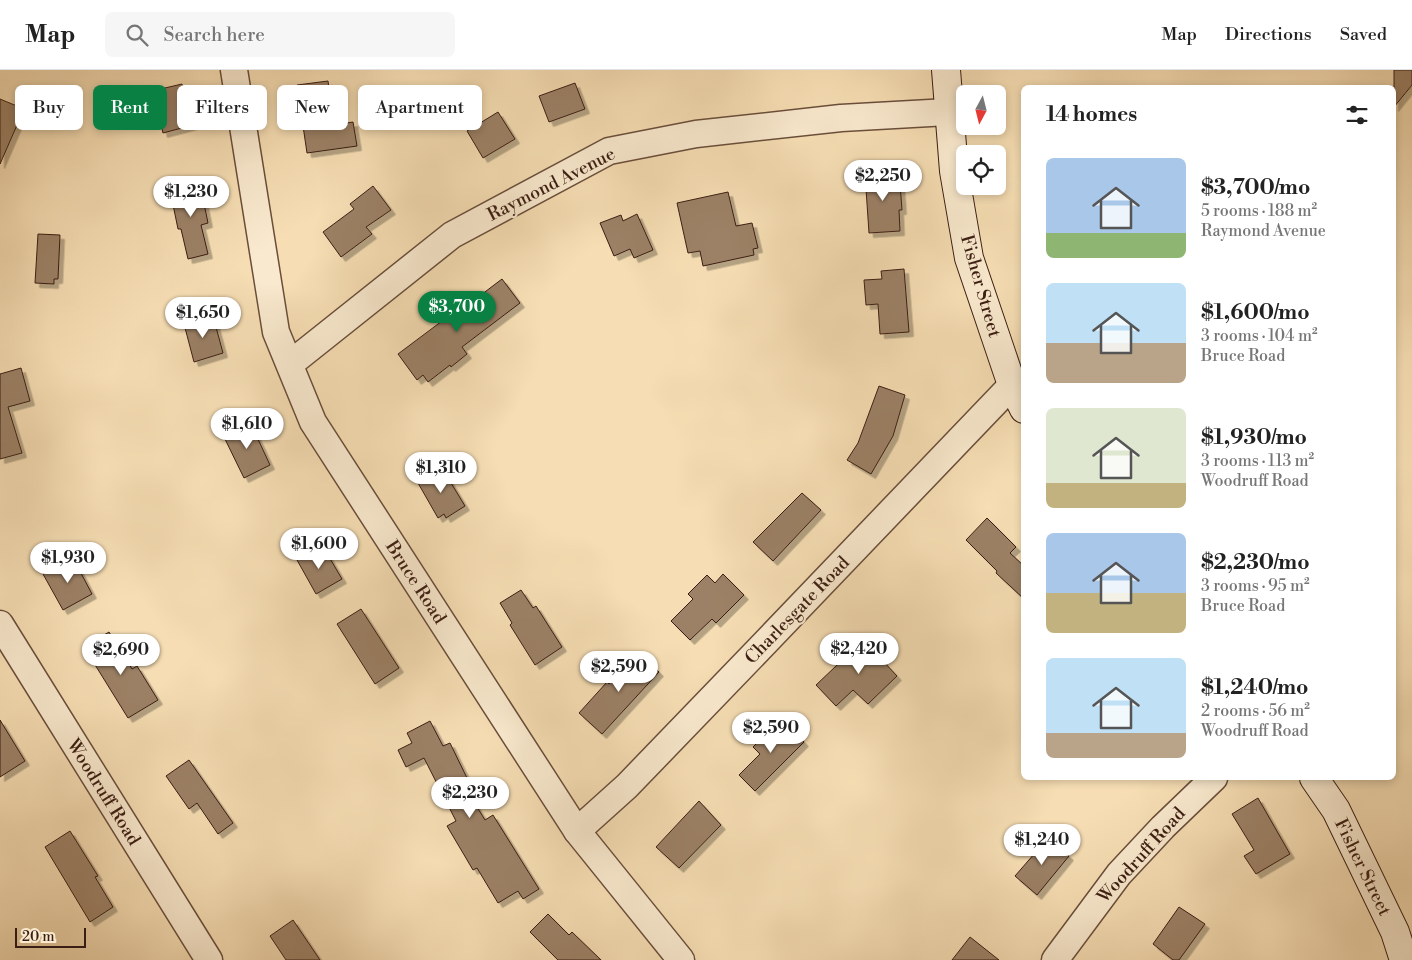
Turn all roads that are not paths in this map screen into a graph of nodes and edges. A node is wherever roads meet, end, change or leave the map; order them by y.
1 (234, 70) edge
2 (946, 70) edge
3 (948, 112) junction
4 (290, 364) junction
5 (1018, 397) edge
6 (0, 624) edge
7 (1212, 780) edge
8 (1315, 780) edge
9 (577, 831) junction
10 (208, 960) edge
11 (681, 960) edge
12 (1055, 960) edge
13 (1404, 960) edge

1 - 4 street, Bruce Road
2 - 3 main road, Fisher Street
3 - 4 street, Raymond Avenue
3 - 5 main road, Fisher Street
4 - 9 street, Bruce Road
5 - 9 street, Charlesgate Road
6 - 10 street, Woodruff Road
7 - 12 street, Woodruff Road
8 - 13 main road, Fisher Street
9 - 11 street, Bruce Road

